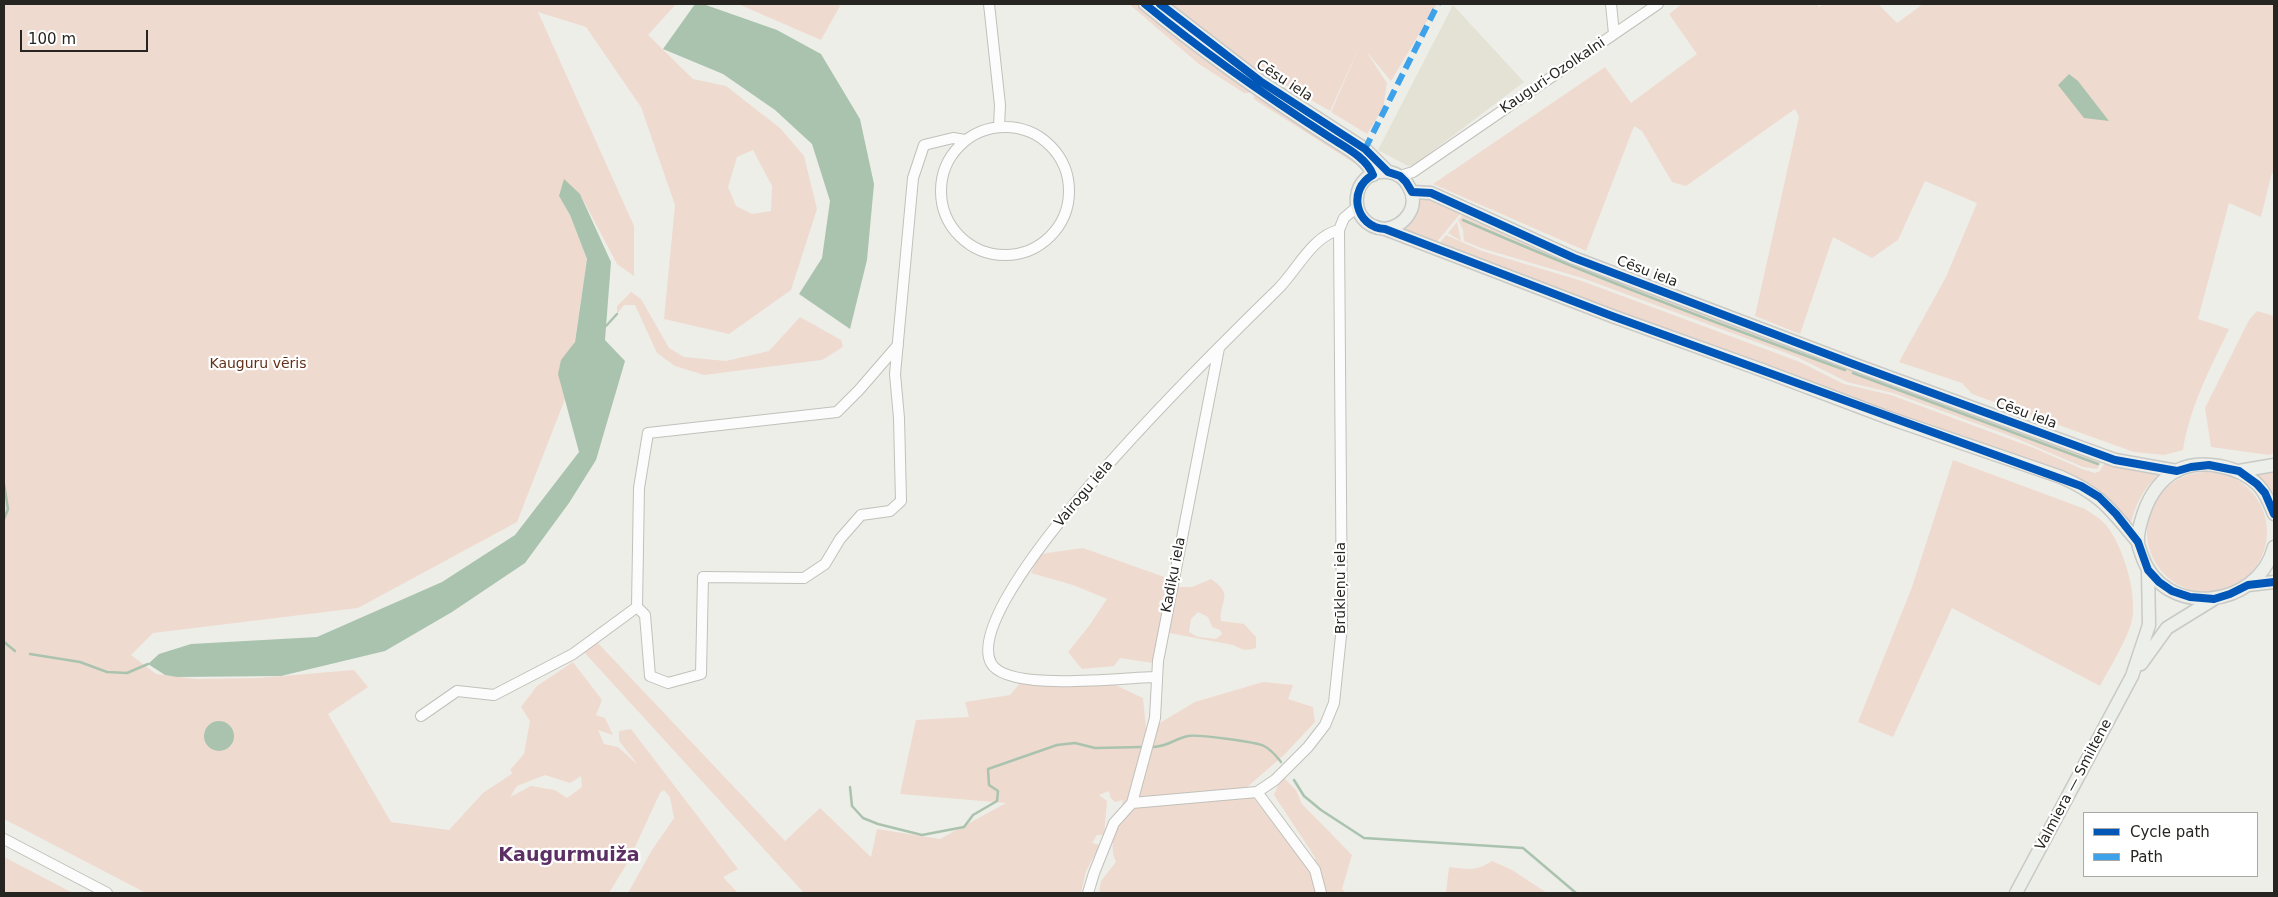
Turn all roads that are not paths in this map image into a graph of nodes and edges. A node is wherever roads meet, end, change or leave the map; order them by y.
1 (988, 4) edge
2 (1145, 4) edge
3 (1160, 4) edge
4 (1611, 4) edge
5 (1658, 4) edge
6 (1614, 34) junction
7 (999, 127) junction
8 (965, 140) junction
9 (1448, 148) junction
10 (1394, 174) junction
11 (1373, 175) junction
12 (1410, 189) junction
13 (1360, 212) junction
14 (1385, 228) junction
15 (1339, 229) junction
16 (898, 345) junction
17 (1219, 347) junction
18 (2274, 465) edge
19 (2177, 471) junction
20 (2238, 471) junction
21 (2274, 514) edge
22 (2138, 542) junction
23 (2274, 547) edge
24 (2148, 570) junction
25 (2274, 582) edge
26 (2248, 585) junction
27 (2214, 599) junction
28 (637, 607) junction
29 (2132, 676) junction
30 (1156, 677) junction
31 (421, 716) dead end
32 (1257, 792) junction
33 (1132, 803) junction
34 (4, 839) edge
35 (107, 893) edge
36 (1088, 893) edge
37 (1321, 893) edge
38 (2016, 893) edge

1 - 7 street
2 - 11 main road, Cēsu iela
3 - 10 main road, Cēsu iela
4 - 6 street
5 - 6 street, Kauguri-Ozolkalni
6 - 9 street, Kauguri-Ozolkalni
7 - 8 street
7 - 8 street
8 - 16 street
9 - 10 street
9 - 12 street
10 - 11 main road
10 - 12 main road, Cēsu iela
11 - 13 main road
12 - 14 main road
12 - 19 main road, Cēsu iela
13 - 14 main road
13 - 15 street
14 - 22 main road
15 - 17 street, Vairogu iela
15 - 32 street, Brūkleņu iela
16 - 28 street
16 - 28 street
17 - 30 street, Kadiķu iela
17 - 30 street, Vairogu iela
18 - 20 main road
19 - 20 main road
19 - 22 main road
20 - 21 main road
22 - 24 main road
23 - 26 main road
24 - 27 main road
24 - 29 main road, Valmiera — Smiltene
25 - 26 main road
26 - 27 main road
27 - 29 main road, Valmiera — Smiltene
28 - 31 street
29 - 38 main road, Valmiera — Smiltene
30 - 33 street, Kadiķu iela
32 - 33 street
32 - 37 street
33 - 36 street
34 - 35 street

